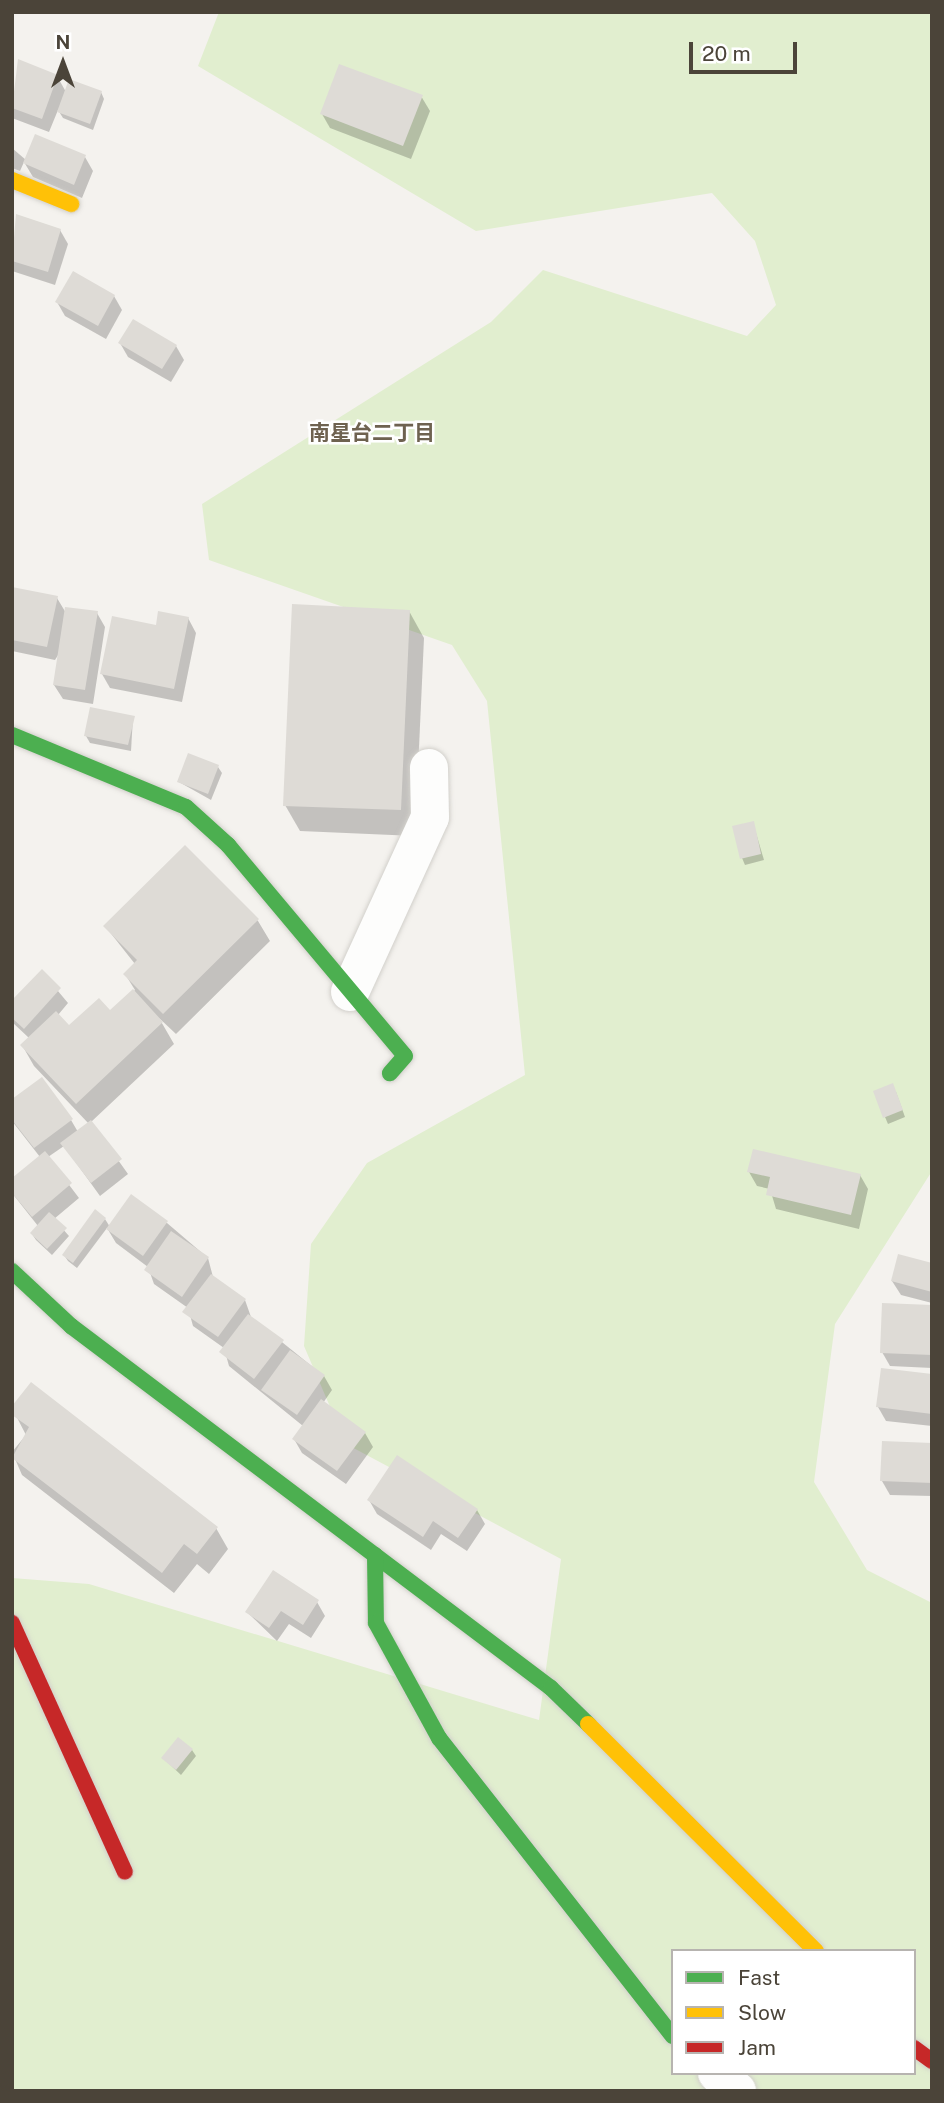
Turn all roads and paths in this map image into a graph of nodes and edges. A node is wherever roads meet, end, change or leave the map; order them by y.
1 (12, 180) edge
2 (71, 204) dead end
3 (12, 735) edge
4 (429, 768) dead end
5 (350, 992) junction
6 (390, 1073) dead end
7 (12, 1271) edge
8 (375, 1555) junction
9 (12, 1623) edge
10 (125, 1872) dead end
11 (814, 1949) edge
12 (671, 2033) edge
13 (916, 2049) edge
14 (932, 2061) edge
15 (719, 2075) edge
16 (737, 2091) edge

1 - 2 street
3 - 5 street
4 - 5 street
5 - 6 street
7 - 8 street
8 - 11 street
8 - 12 street
9 - 10 street
13 - 14 street
15 - 16 street

